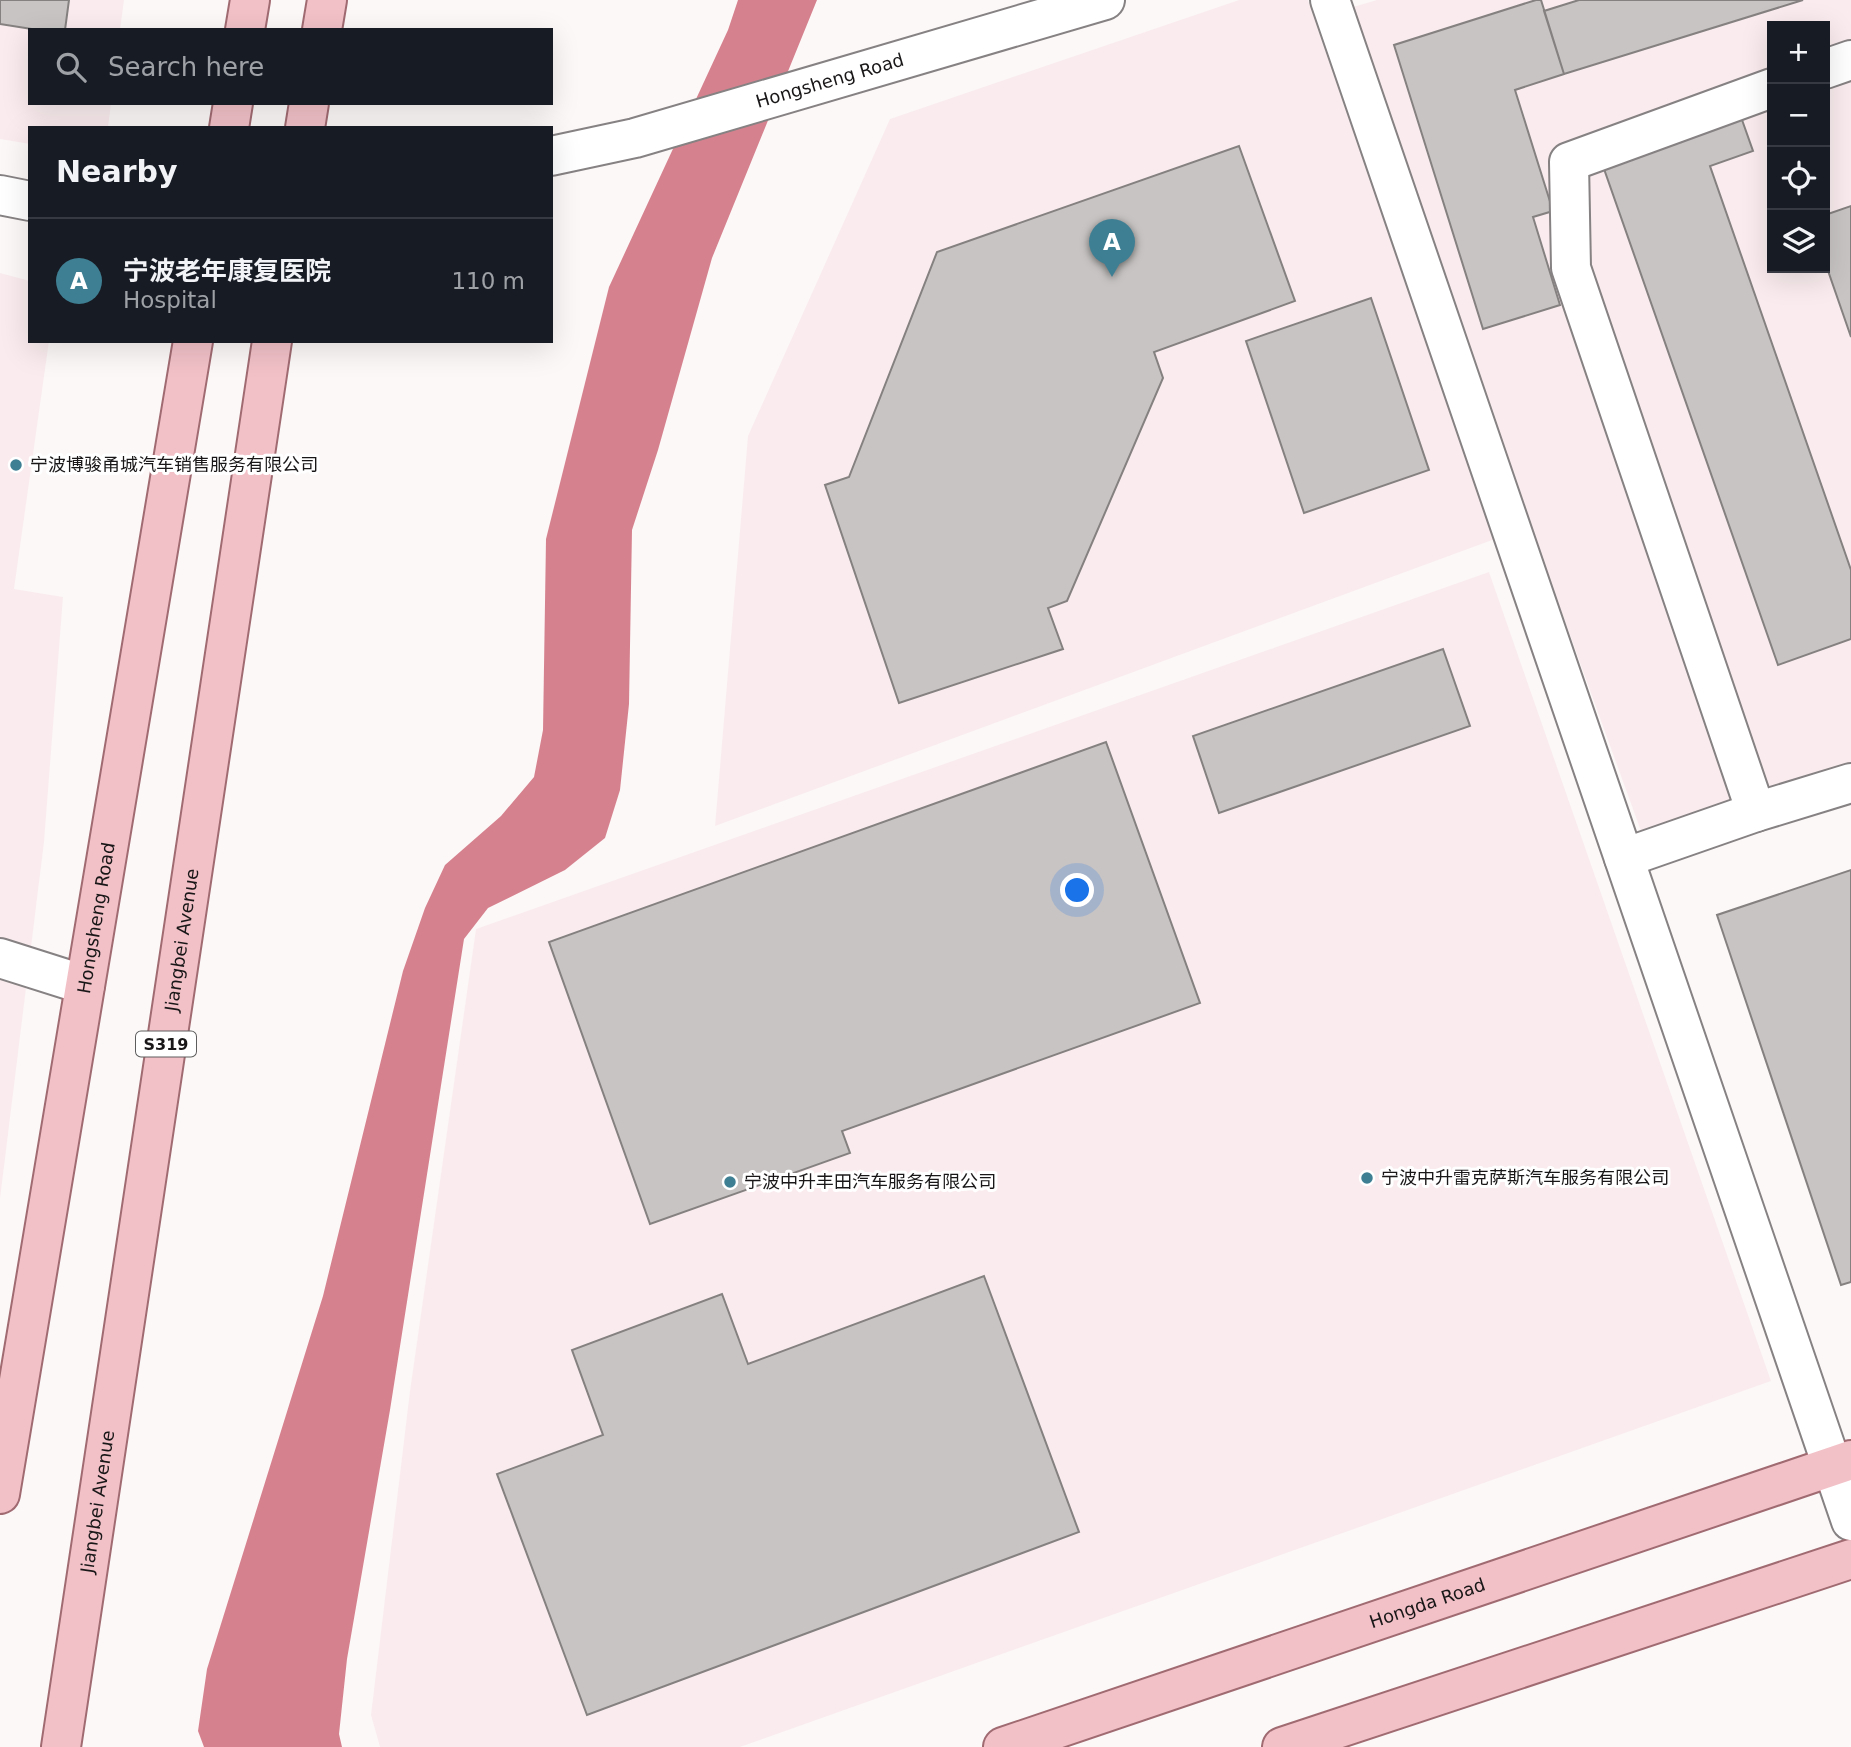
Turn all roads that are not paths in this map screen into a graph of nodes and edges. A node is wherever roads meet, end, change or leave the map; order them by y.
1 (250, 0) edge
2 (327, 0) edge
3 (1105, 0) edge
4 (1330, 0) edge
5 (245, 28) edge
6 (322, 28) edge
7 (1851, 60) edge
8 (1830, 67) edge
9 (1767, 90) edge
10 (233, 105) edge
11 (309, 105) edge
12 (229, 126) edge
13 (305, 126) edge
14 (553, 156) edge
15 (0, 195) edge
16 (28, 201) edge
17 (193, 343) edge
18 (272, 343) edge
19 (1851, 783) edge
20 (1756, 812) junction
21 (1624, 858) junction
22 (0, 958) edge
23 (85, 985) junction
24 (1842, 1463) edge
25 (0, 1494) edge
26 (1851, 1521) edge
27 (1851, 1559) edge
28 (61, 1747) edge
29 (1003, 1747) edge
30 (1282, 1747) edge

1 - 5 main road
2 - 6 main road
3 - 14 street, Hongsheng Road
4 - 21 street
7 - 8 street
9 - 20 street
10 - 12 main road
11 - 13 main road
15 - 16 street
17 - 23 main road, Hongsheng Road
18 - 28 main road, Jiangbei Avenue / S319
19 - 20 street
20 - 21 street
21 - 24 street
22 - 23 street
23 - 25 main road, Hongsheng Road
24 - 26 street
24 - 29 main road, Hongda Road
27 - 30 main road

